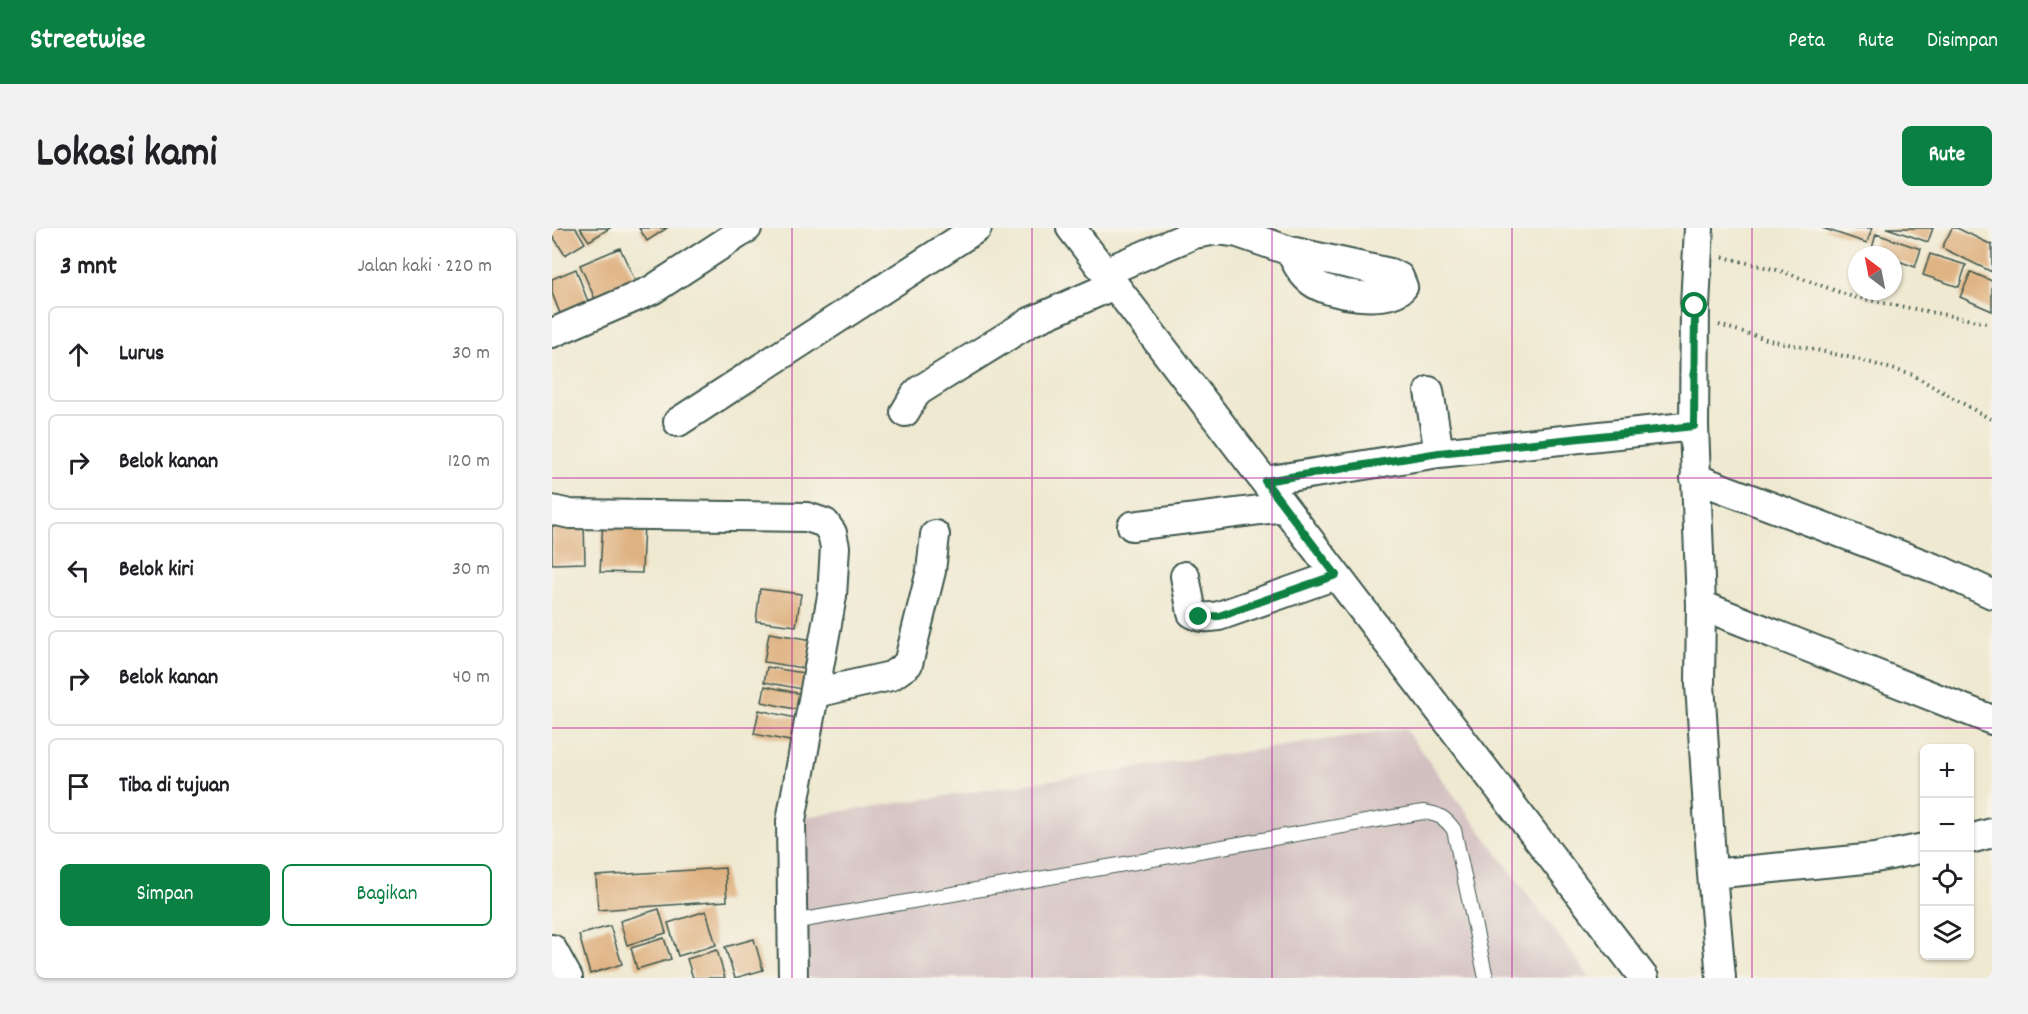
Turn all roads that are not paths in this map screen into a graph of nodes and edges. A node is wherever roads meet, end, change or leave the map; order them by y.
1 (747, 228) edge
2 (977, 228) edge
3 (1071, 228) edge
4 (1699, 241) edge
5 (1290, 251) dead end
6 (1110, 278) junction
7 (552, 333) edge
8 (1429, 391) dead end
9 (905, 412) dead end
10 (678, 422) dead end
11 (1694, 426) junction
12 (1439, 453) junction
13 (1695, 478) junction
14 (1265, 481) junction
15 (1284, 507) junction
16 (552, 510) edge
17 (1132, 526) dead end
18 (935, 535) dead end
19 (1336, 575) junction
20 (1185, 576) dead end
21 (1992, 594) edge
22 (1701, 605) junction
23 (815, 693) junction
24 (1992, 720) edge
25 (1992, 833) edge
26 (1974, 838) edge
27 (1920, 849) edge
28 (1712, 874) junction
29 (792, 922) junction
30 (552, 949) edge
31 (568, 978) edge
32 (793, 978) edge
33 (1486, 978) edge
34 (1644, 978) edge
35 (1720, 978) edge

1 - 7 street
2 - 10 street
3 - 6 street
4 - 11 street
5 - 6 street
6 - 9 street
6 - 14 street
8 - 12 street
11 - 12 street
11 - 13 street
12 - 14 street
13 - 21 street
13 - 22 street
14 - 15 street
15 - 17 street
15 - 19 street
16 - 23 street
18 - 23 street
19 - 20 street
19 - 34 street
22 - 24 street
22 - 28 street
23 - 29 street
25 - 26 street
27 - 28 street
28 - 35 street
29 - 32 street
29 - 33 lane
30 - 31 street

